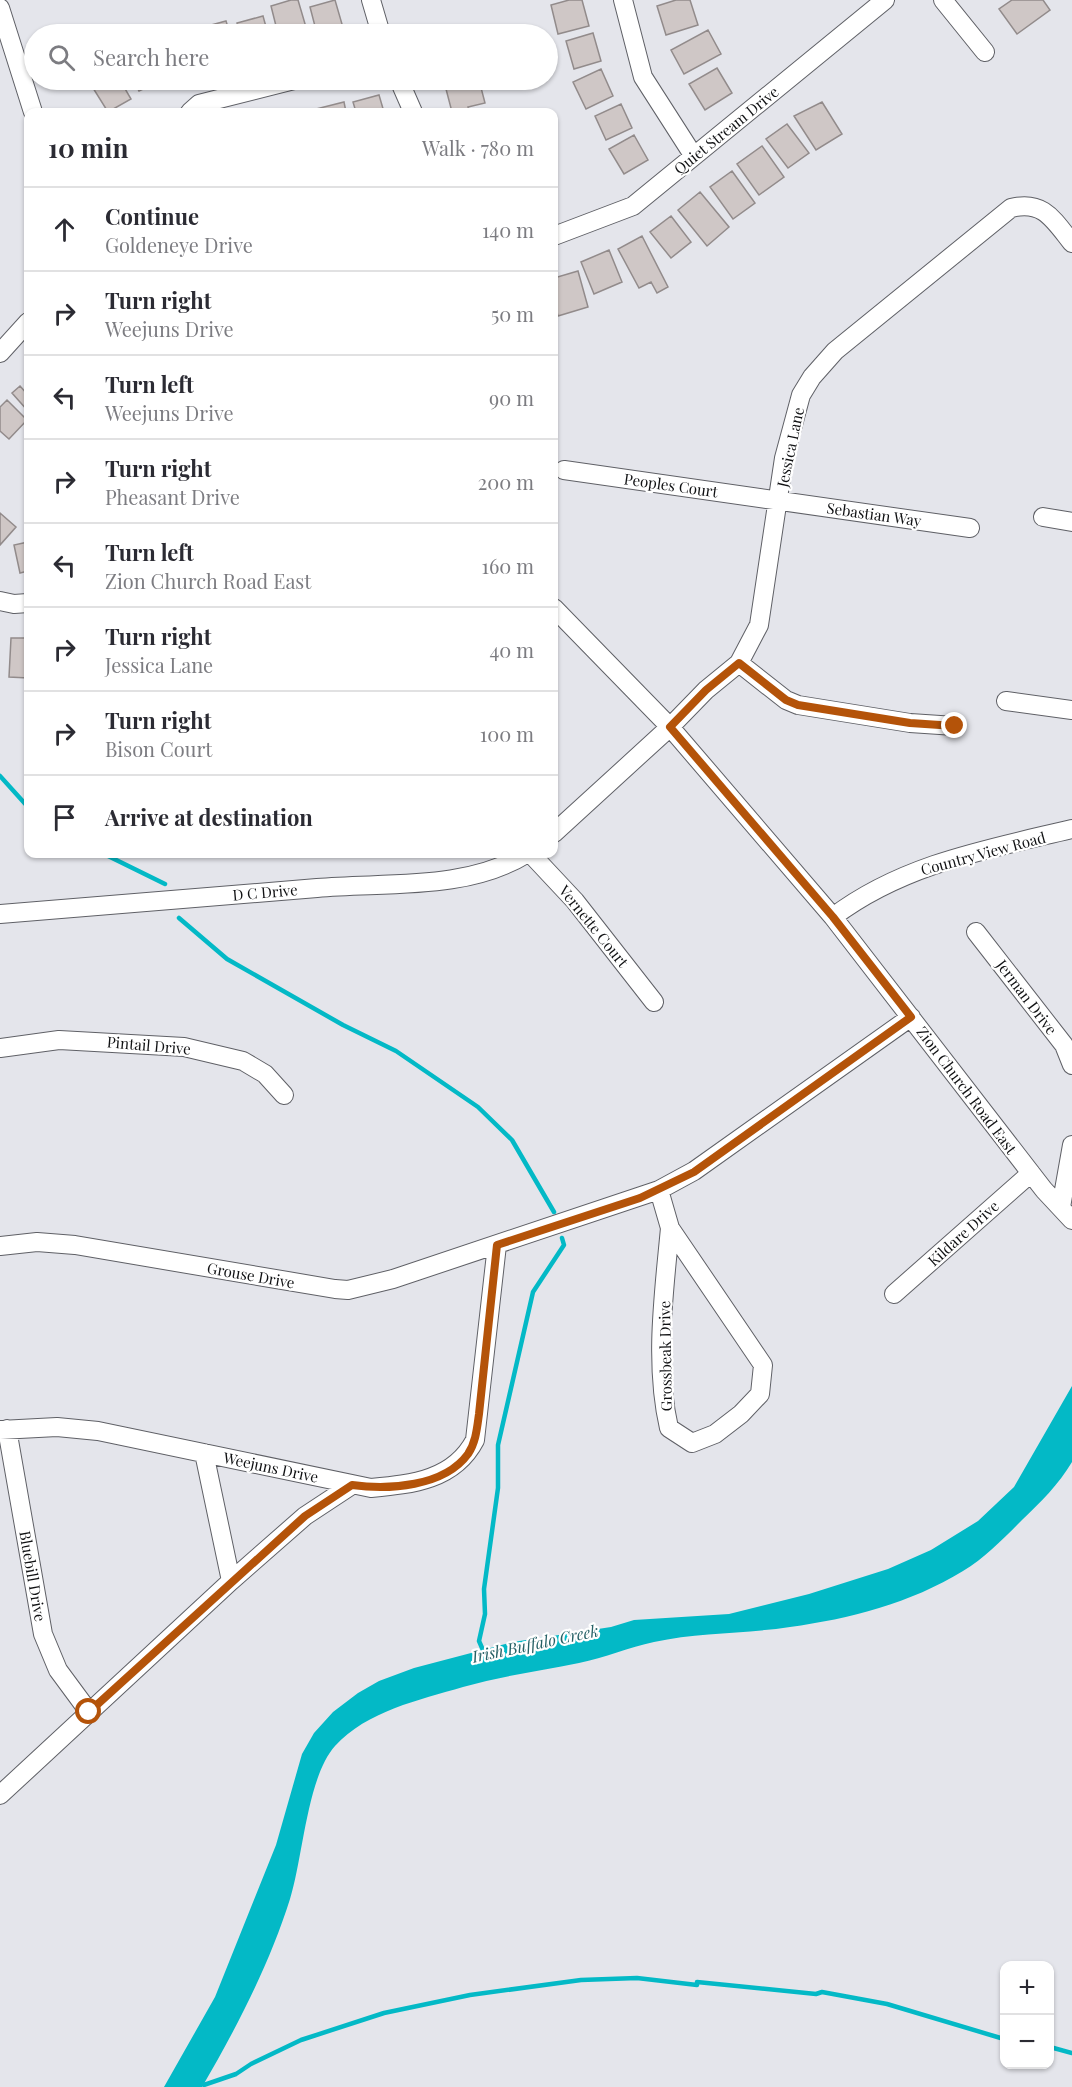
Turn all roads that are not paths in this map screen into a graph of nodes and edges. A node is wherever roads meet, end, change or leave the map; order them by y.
1 (371, 0) edge
2 (623, 0) edge
3 (885, 0) edge
4 (943, 0) edge
5 (0, 8) edge
6 (378, 24) edge
7 (985, 52) dead end
8 (24, 84) edge
9 (26, 90) edge
10 (254, 90) edge
11 (403, 90) edge
12 (32, 108) edge
13 (194, 108) edge
14 (411, 108) edge
15 (693, 156) junction
16 (558, 234) edge
17 (1072, 243) edge
18 (24, 326) edge
19 (0, 353) edge
20 (564, 470) dead end
21 (779, 500) junction
22 (1043, 517) dead end
23 (1072, 522) edge
24 (970, 528) dead end
25 (0, 601) edge
26 (24, 603) edge
27 (558, 612) edge
28 (739, 663) junction
29 (1006, 701) dead end
30 (1072, 710) edge
31 (955, 726) dead end
32 (670, 727) junction
33 (558, 829) edge
34 (1072, 830) edge
35 (519, 858) edge
36 (535, 858) edge
37 (0, 914) edge
38 (833, 917) junction
39 (976, 932) dead end
40 (654, 1002) dead end
41 (911, 1017) junction
42 (0, 1048) edge
43 (1072, 1065) edge
44 (284, 1095) dead end
45 (1072, 1145) edge
46 (1031, 1173) junction
47 (659, 1190) junction
48 (1066, 1214) edge
49 (670, 1228) junction
50 (497, 1245) junction
51 (0, 1246) edge
52 (894, 1294) dead end
53 (3, 1430) edge
54 (204, 1453) junction
55 (352, 1485) junction
56 (231, 1581) junction
57 (89, 1712) junction
58 (0, 1795) edge

1 - 6 street
2 - 15 street
3 - 15 street, Quiet Stream Drive
4 - 7 street
5 - 8 street
9 - 12 street
10 - 13 street
11 - 14 street
15 - 16 street, Quiet Stream Drive
17 - 21 street, Jessica Lane
18 - 19 street
20 - 21 street, Peoples Court
21 - 24 street, Sebastian Way
21 - 28 street, Jessica Lane
22 - 23 street
25 - 26 street
27 - 32 street, Zion Church Road East
28 - 31 street
28 - 32 street, Jessica Lane
29 - 30 street
32 - 33 street
32 - 38 street, Zion Church Road East
34 - 38 street, Country View Road
35 - 37 street, D C Drive
36 - 40 street, Vernette Court
38 - 41 street, Zion Church Road East
39 - 43 street, Jerman Drive
41 - 46 street, Zion Church Road East
41 - 47 street, Grouse Drive
42 - 44 street, Pintail Drive
45 - 48 street
46 - 48 street, Zion Church Road East
46 - 52 street, Kildare Drive
47 - 49 street, Grossbeak Drive
47 - 50 street, Grouse Drive
49 - 49 street, Grossbeak Drive
50 - 51 street, Grouse Drive
50 - 55 street, Weejuns Drive
53 - 54 street, Weejuns Drive
53 - 57 street, Bluebill Drive
54 - 55 street, Weejuns Drive
54 - 56 street
55 - 56 street
56 - 57 street
57 - 58 street

